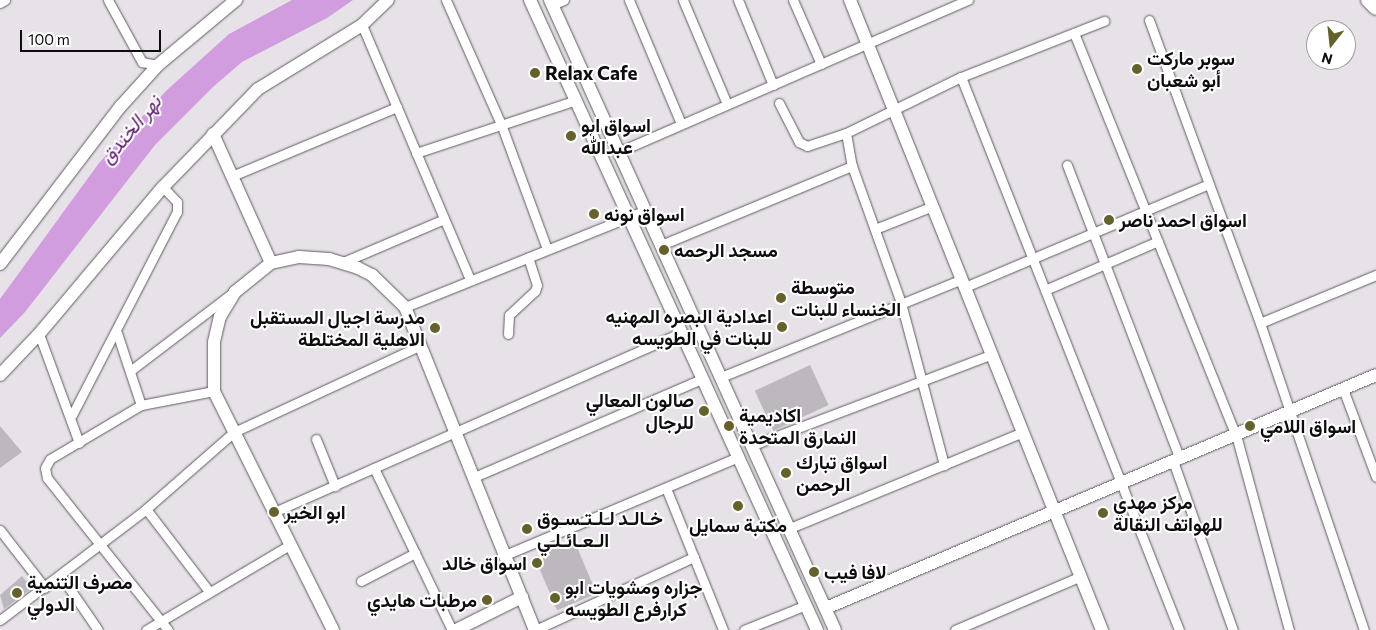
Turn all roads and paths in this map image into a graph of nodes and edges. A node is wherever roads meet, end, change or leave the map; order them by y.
1 (6, 0) edge
2 (108, 0) edge
3 (236, 0) edge
4 (388, 0) edge
5 (446, 0) edge
6 (530, 0) edge
7 (629, 0) edge
8 (683, 0) edge
9 (738, 0) edge
10 (793, 0) edge
11 (850, 0) edge
12 (968, 0) edge
13 (1368, 0) edge
14 (556, 2) edge
15 (0, 4) edge
16 (1376, 8) edge
17 (1149, 20) dead end
18 (1104, 21) dead end
19 (362, 25) junction
20 (1074, 33) junction
21 (867, 44) junction
22 (820, 64) junction
23 (158, 65) junction
24 (961, 77) junction
25 (773, 85) junction
26 (576, 100) junction
27 (727, 104) junction
28 (779, 104) dead end
29 (397, 107) junction
30 (895, 108) junction
31 (501, 124) junction
32 (682, 124) junction
33 (846, 133) junction
34 (213, 134) junction
35 (618, 152) junction
36 (416, 153) junction
37 (1066, 165) dead end
38 (852, 166) junction
39 (232, 176) junction
40 (1207, 185) junction
41 (163, 187) junction
42 (933, 206) junction
43 (644, 211) junction
44 (1146, 212) junction
45 (630, 217) junction
46 (444, 219) junction
47 (875, 229) junction
48 (1091, 235) junction
49 (1158, 242) junction
50 (661, 246) junction
51 (547, 249) junction
52 (528, 257) junction
53 (1033, 258) junction
54 (271, 263) junction
55 (341, 263) junction
56 (0, 264) edge
57 (1102, 265) junction
58 (1376, 275) edge
59 (470, 280) junction
60 (964, 283) junction
61 (1045, 290) junction
62 (235, 292) junction
63 (901, 303) junction
64 (405, 307) junction
65 (1260, 323) junction
66 (682, 332) junction
67 (117, 333) junction
68 (39, 334) junction
69 (508, 334) dead end
70 (420, 344) junction
71 (992, 354) junction
72 (130, 371) junction
73 (0, 375) edge
74 (1376, 376) edge
75 (721, 377) junction
76 (702, 379) junction
77 (919, 381) junction
78 (1343, 389) junction
79 (214, 391) junction
80 (141, 405) junction
81 (1290, 412) junction
82 (72, 415) junction
83 (234, 432) junction
84 (456, 432) junction
85 (1023, 432) junction
86 (1236, 435) junction
87 (316, 439) dead end
88 (80, 443) junction
89 (753, 445) junction
90 (736, 458) junction
91 (1176, 460) junction
92 (944, 465) junction
93 (374, 468) junction
94 (1376, 475) edge
95 (474, 477) junction
96 (1123, 483) junction
97 (336, 486) junction
98 (666, 488) junction
99 (146, 509) junction
100 (1055, 511) junction
101 (274, 512) junction
102 (0, 530) edge
103 (793, 533) junction
104 (101, 544) junction
105 (290, 545) junction
106 (777, 545) junction
107 (415, 553) junction
108 (505, 556) junction
109 (694, 558) junction
110 (61, 576) junction
111 (1081, 576) junction
112 (361, 581) dead end
113 (45, 588) junction
114 (208, 590) junction
115 (522, 597) junction
116 (806, 605) junction
117 (826, 608) junction
118 (0, 620) edge
119 (161, 621) junction
120 (98, 630) edge
121 (146, 630) edge
122 (168, 630) edge
123 (333, 630) edge
124 (452, 630) edge
125 (456, 630) edge
126 (535, 630) edge
127 (723, 630) edge
128 (744, 630) edge
129 (817, 630) edge
130 (835, 630) edge
131 (955, 630) edge
132 (1102, 630) edge
133 (1179, 630) edge
134 (1232, 630) edge
135 (1289, 630) edge
136 (1364, 630) edge

1 - 15 street
2 - 23 street
3 - 23 street
4 - 19 street
5 - 31 street
6 - 26 street
7 - 32 street
8 - 27 street
9 - 25 street
10 - 22 street
11 - 21 street
12 - 21 street
13 - 16 main road
14 - 35 street
17 - 40 street
18 - 20 street
19 - 29 street
19 - 34 street
20 - 24 street
20 - 44 street
21 - 22 street
21 - 30 street
22 - 25 street
23 - 56 street
24 - 30 street
24 - 53 street
25 - 27 street
26 - 31 street
26 - 45 street
27 - 32 street
28 - 33 street
29 - 36 street
29 - 39 street
30 - 33 street
30 - 42 street
31 - 36 street
31 - 51 street
32 - 35 street
33 - 38 street
34 - 39 street
34 - 41 street
35 - 43 street
36 - 46 street
37 - 48 street
38 - 47 street
38 - 50 street
39 - 54 street
40 - 44 street
40 - 65 street
41 - 67 street
41 - 68 street
42 - 47 street
42 - 60 street
43 - 45 street
43 - 50 street
44 - 48 street
44 - 49 street
45 - 51 street
45 - 66 street
46 - 55 street
46 - 59 street
47 - 63 street
48 - 53 street
48 - 57 street
49 - 57 street
49 - 86 street
50 - 75 street
51 - 52 street
52 - 59 street
52 - 69 street
53 - 60 street
53 - 61 street
54 - 55 street
54 - 62 street
55 - 64 street
57 - 61 street
57 - 91 street
58 - 65 street
59 - 64 street
60 - 63 street
60 - 71 street
61 - 96 street
62 - 72 street
62 - 79 street
63 - 75 street
63 - 77 street
64 - 70 street
65 - 81 street
66 - 76 street
66 - 84 street
67 - 72 street
67 - 82 street
68 - 73 street
68 - 82 street
70 - 83 street
70 - 84 street
71 - 77 street
71 - 85 street
72 - 80 street
74 - 78 street
75 - 89 street
76 - 90 street
76 - 95 street
77 - 89 street
77 - 92 street
78 - 81 street
78 - 94 street
79 - 80 street
79 - 83 street
80 - 88 street
81 - 86 street
81 - 136 street
82 - 88 street
83 - 99 street
83 - 101 street
84 - 93 street
84 - 95 street
85 - 92 street
85 - 100 street
86 - 91 street
86 - 135 street
87 - 97 street
88 - 104 street
89 - 103 street
90 - 98 street
90 - 106 street
91 - 96 street
91 - 134 street
92 - 103 street
93 - 97 street
93 - 107 street
95 - 108 street
96 - 100 street
96 - 133 street
97 - 101 street
98 - 108 street
98 - 109 street
99 - 104 street
99 - 114 street
100 - 111 street
100 - 117 street
101 - 105 street
102 - 113 street
103 - 106 street
103 - 117 street
104 - 110 street
104 - 119 street
105 - 114 street
105 - 123 street
106 - 116 street
107 - 112 street
107 - 124 street
108 - 115 street
109 - 126 street
109 - 127 street
110 - 113 street
110 - 120 street
111 - 131 street
111 - 132 street
113 - 118 street
114 - 119 street
115 - 125 street
115 - 126 street
116 - 128 street
116 - 129 street
117 - 130 street
119 - 121 street
119 - 122 street

